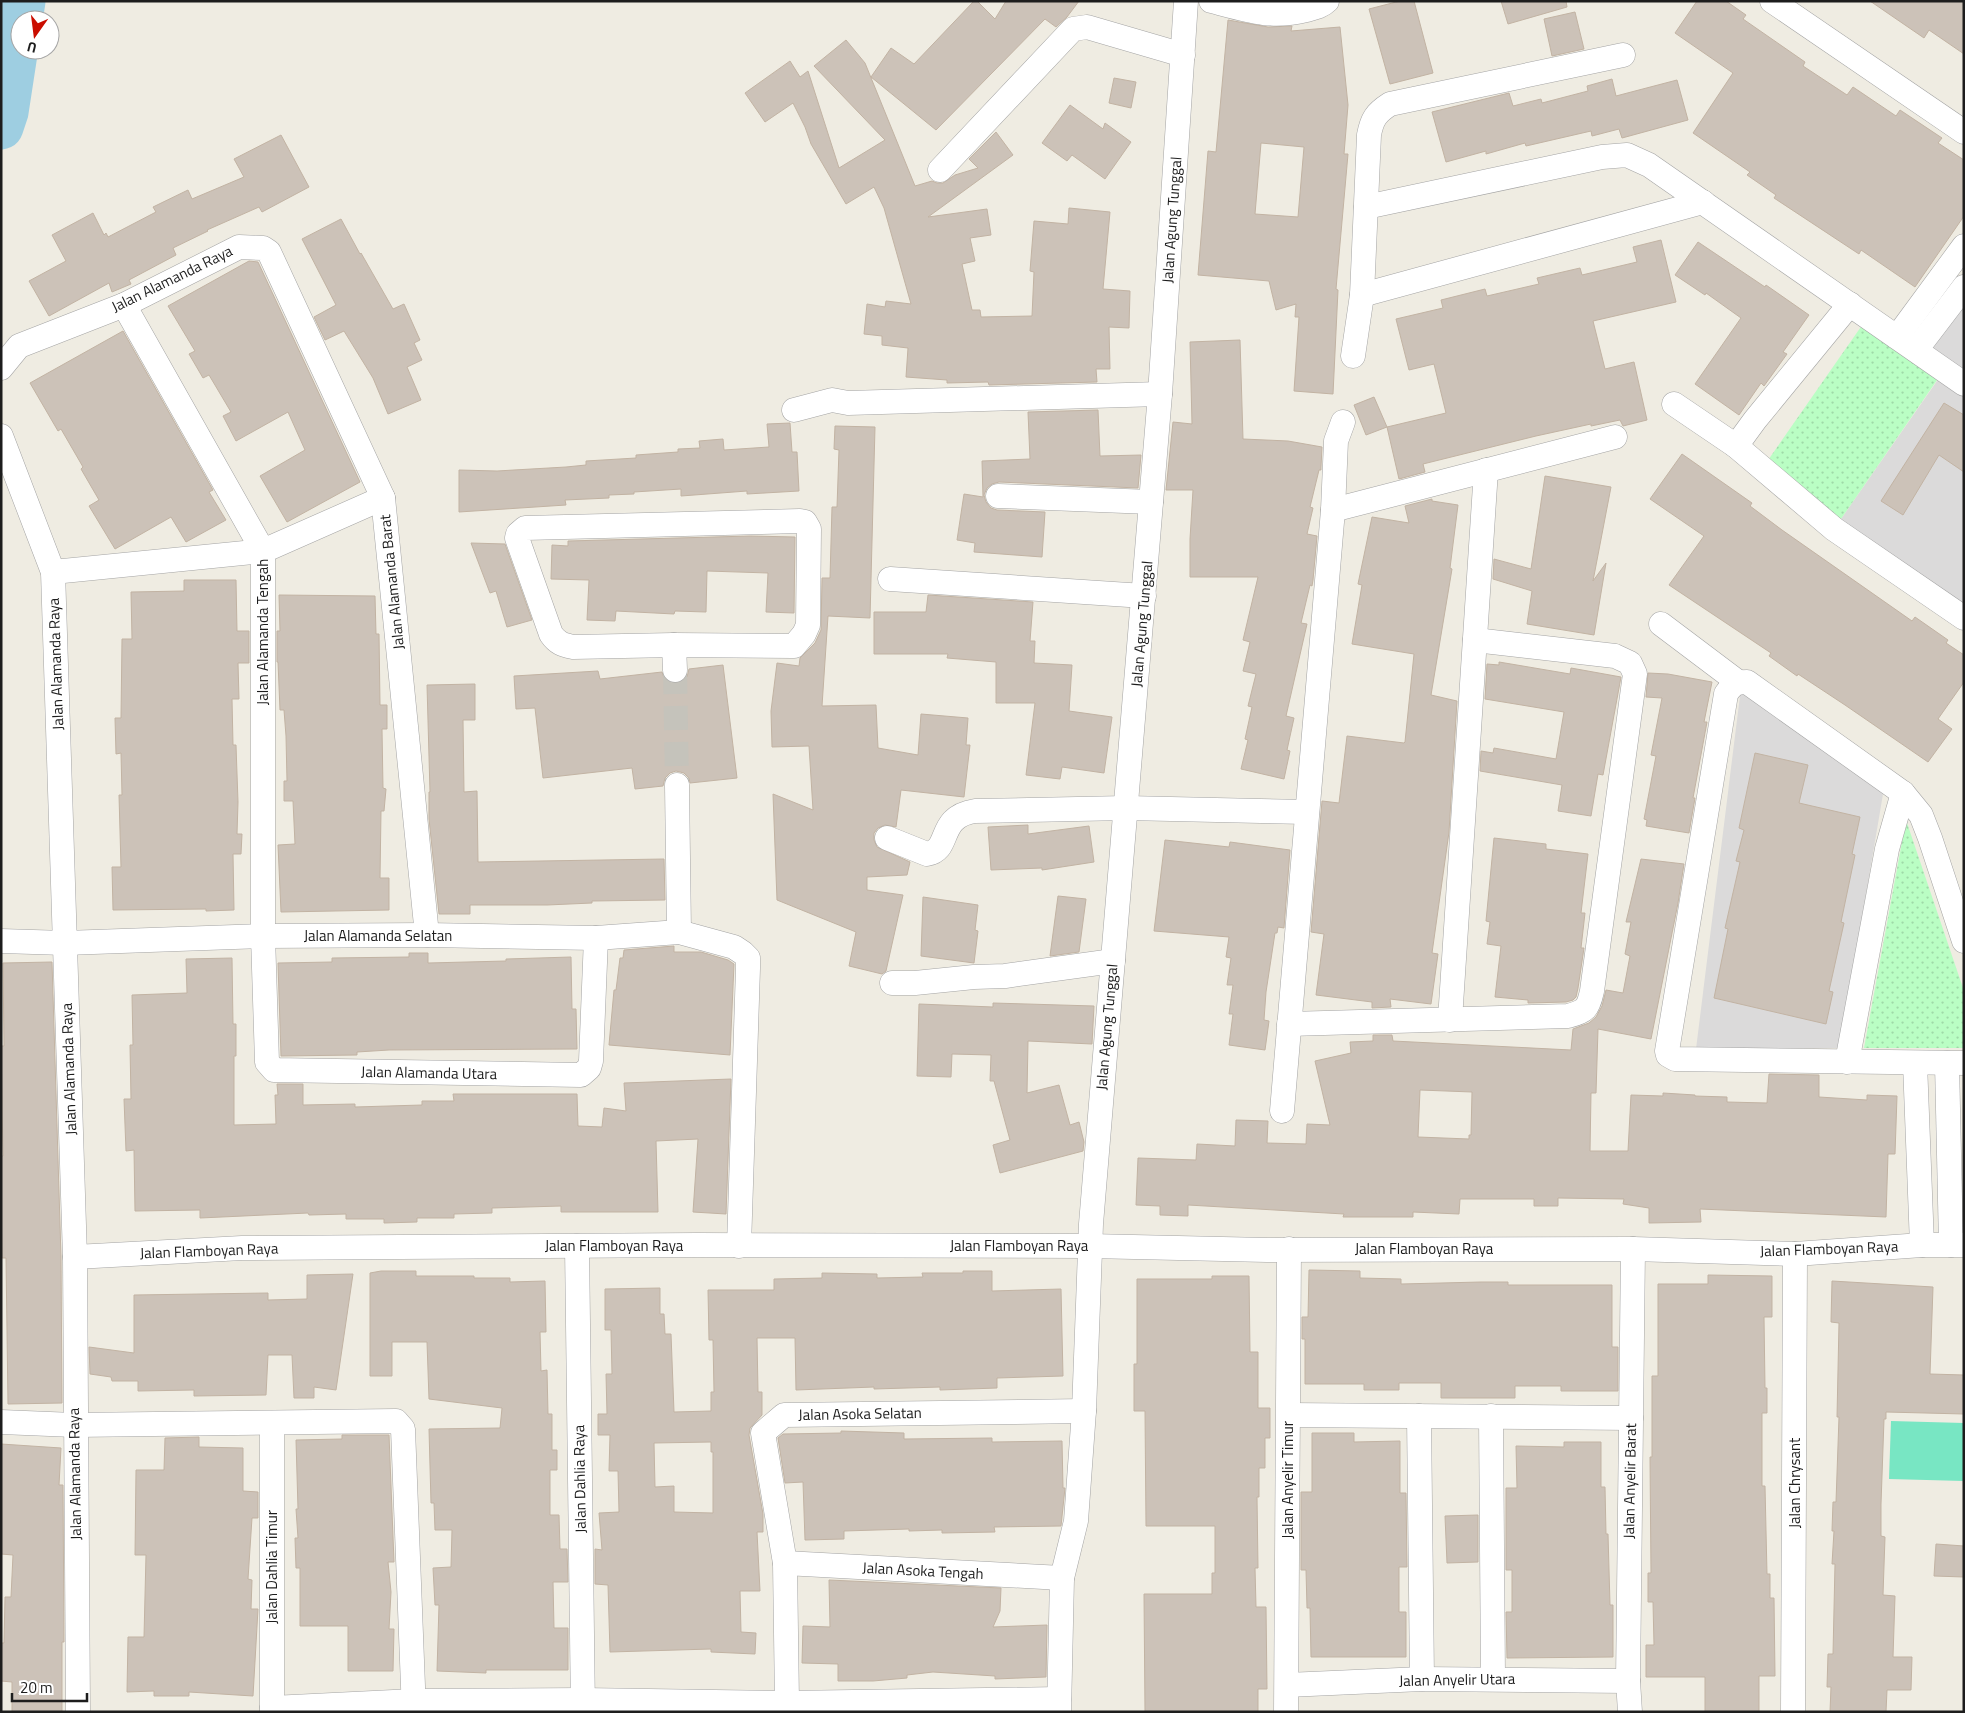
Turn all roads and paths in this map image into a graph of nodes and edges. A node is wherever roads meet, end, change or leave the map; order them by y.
1 (1186, 1) edge
2 (1211, 1) edge
3 (1327, 1) edge
4 (1772, 1) edge
5 (1183, 55) junction
6 (1623, 55) dead end
7 (1964, 132) edge
8 (940, 170) dead end
9 (1703, 202) junction
10 (1366, 208) junction
11 (1964, 246) edge
12 (269, 252) joint
13 (1964, 287) edge
14 (1362, 295) junction
15 (1850, 304) junction
16 (124, 305) junction
17 (1897, 337) junction
18 (1916, 350) junction
19 (1353, 356) dead end
20 (1, 368) edge
21 (1964, 384) edge
22 (1160, 394) junction
23 (1674, 404) dead end
24 (794, 410) dead end
25 (1343, 422) dead end
26 (1, 436) edge
27 (1615, 437) dead end
28 (1736, 446) junction
29 (1486, 470) junction
30 (998, 496) dead end
31 (384, 498) junction
32 (1151, 502) junction
33 (1333, 510) junction
34 (263, 551) junction
35 (53, 572) junction
36 (890, 578) dead end
37 (1144, 596) junction
38 (1964, 618) edge
39 (1661, 624) dead end
40 (1475, 640) junction
41 (674, 645) junction
42 (675, 670) tunnel mouth
43 (1738, 682) junction
44 (677, 785) tunnel mouth
45 (1903, 793) junction
46 (1126, 808) junction
47 (1307, 812) junction
48 (887, 838) dead end
49 (679, 932) junction
50 (263, 936) junction
51 (427, 936) junction
52 (596, 938) junction
53 (1, 941) edge
54 (1964, 941) edge
55 (65, 943) junction
56 (1113, 961) junction
57 (892, 983) dead end
58 (1450, 1020) junction
59 (1289, 1024) junction
60 (1847, 1062) junction
61 (1914, 1063) junction
62 (1955, 1063) edge
63 (1282, 1110) dead end
64 (1922, 1245) junction
65 (1957, 1245) edge
66 (577, 1246) junction
67 (739, 1246) junction
68 (1089, 1246) junction
69 (1289, 1249) junction
70 (1633, 1249) junction
71 (1795, 1254) junction
72 (74, 1256) junction
73 (1084, 1412) junction
74 (1289, 1415) junction
75 (1419, 1416) junction
76 (1492, 1416) junction
77 (1631, 1418) junction
78 (1, 1422) edge
79 (272, 1423) junction
80 (74, 1425) junction
81 (785, 1563) junction
82 (1062, 1578) junction
83 (1493, 1678) junction
84 (1422, 1679) junction
85 (1628, 1681) junction
86 (1286, 1685) junction
87 (786, 1702) junction
88 (1059, 1705) edge
89 (583, 1706) edge
90 (414, 1707) edge
91 (741, 1707) edge
92 (272, 1710) edge
93 (78, 1712) edge
94 (1286, 1712) edge
95 (1630, 1712) edge
96 (1793, 1712) edge

1 - 5 street, Jalan Agung Tunggal
2 - 3 street
4 - 7 street
5 - 8 street
5 - 22 street, Jalan Agung Tunggal
6 - 10 street
9 - 10 street
9 - 14 street
9 - 15 street
10 - 14 street
11 - 17 street
12 - 16 street, Jalan Alamanda Raya
12 - 31 street, Jalan Alamanda Barat
13 - 18 street
14 - 19 street
15 - 17 street
15 - 28 street
16 - 20 street, Jalan Alamanda Raya
16 - 34 street, Jalan Alamanda Tengah
17 - 18 street
18 - 21 street
22 - 24 street
22 - 32 street, Jalan Agung Tunggal
23 - 28 street
25 - 33 street
26 - 35 street, Jalan Alamanda Raya
27 - 29 street
28 - 38 street
29 - 33 street
29 - 40 street
30 - 32 street
31 - 34 street
31 - 51 street, Jalan Alamanda Barat
32 - 37 street, Jalan Agung Tunggal
33 - 47 street
34 - 35 street
34 - 50 street, Jalan Alamanda Tengah
35 - 55 street, Jalan Alamanda Raya
36 - 37 street
37 - 46 street, Jalan Agung Tunggal
39 - 43 street
40 - 58 street
40 - 58 street
41 - 41 street
41 - 42 street
43 - 45 street
43 - 60 street
44 - 49 street
45 - 54 street
45 - 60 street
46 - 47 street
46 - 48 street
46 - 56 street, Jalan Agung Tunggal
47 - 59 street
49 - 52 street, Jalan Alamanda Selatan
49 - 67 street, Jalan Alamanda Selatan
50 - 51 street, Jalan Alamanda Selatan
50 - 52 street, Jalan Alamanda Utara
50 - 55 street, Jalan Alamanda Selatan
51 - 52 street, Jalan Alamanda Selatan
53 - 55 street, Jalan Alamanda Selatan
55 - 72 street, Jalan Alamanda Raya
56 - 57 street
56 - 68 street, Jalan Agung Tunggal
58 - 59 street
59 - 63 street
60 - 61 street
61 - 62 street
61 - 64 street
62 - 65 street
64 - 65 street, Jalan Flamboyan Raya
64 - 71 street, Jalan Flamboyan Raya
66 - 67 street, Jalan Flamboyan Raya
66 - 72 street, Jalan Flamboyan Raya
66 - 89 street, Jalan Dahlia Raya
67 - 68 street, Jalan Flamboyan Raya
68 - 69 street, Jalan Flamboyan Raya
68 - 73 street, Jalan Agung Tunggal
69 - 70 street, Jalan Flamboyan Raya
69 - 74 street, Jalan Anyelir Timur
70 - 71 street, Jalan Flamboyan Raya
70 - 77 street, Jalan Anyelir Barat
71 - 96 street, Jalan Chrysant
72 - 80 street, Jalan Alamanda Raya
73 - 81 street, Jalan Asoka Selatan
73 - 82 street, Jalan Agung Tunggal
74 - 75 street
74 - 86 street, Jalan Anyelir Timur
75 - 76 street
75 - 84 street
76 - 77 street
76 - 83 street
77 - 85 street, Jalan Anyelir Barat
78 - 80 street
79 - 80 street
79 - 90 street
79 - 92 street, Jalan Dahlia Timur
80 - 93 street, Jalan Alamanda Raya
81 - 82 street, Jalan Asoka Tengah
81 - 87 street, Jalan Asoka Selatan
82 - 88 street, Jalan Agung Tunggal
83 - 84 street, Jalan Anyelir Utara
83 - 85 street, Jalan Anyelir Utara
84 - 86 street, Jalan Anyelir Utara
85 - 95 street, Jalan Anyelir Barat
86 - 94 street, Jalan Anyelir Timur
87 - 88 street
87 - 91 street
89 - 90 street
89 - 91 street
90 - 92 street

